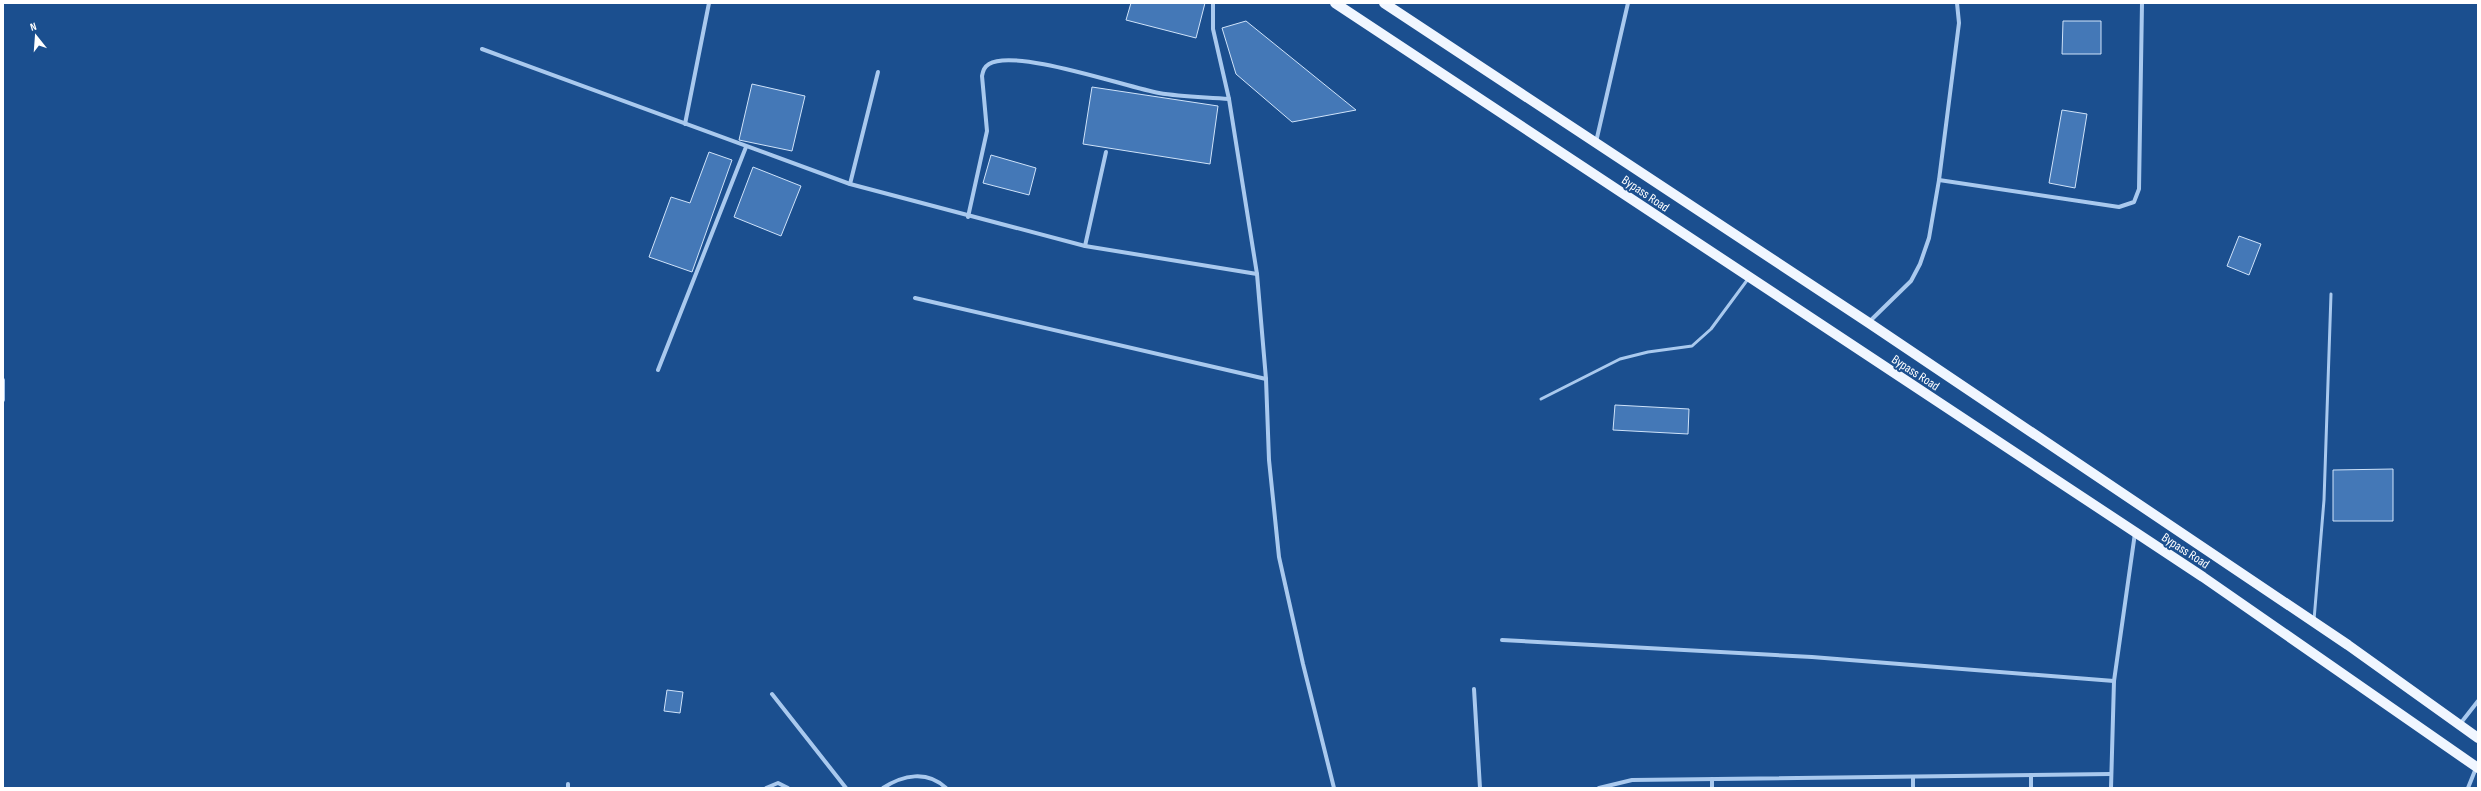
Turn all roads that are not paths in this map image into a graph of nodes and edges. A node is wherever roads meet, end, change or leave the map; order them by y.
1 (709, 3) edge
2 (1213, 3) edge
3 (1335, 3) edge
4 (1384, 3) edge
5 (1628, 3) edge
6 (1958, 3) edge
7 (2142, 3) edge
8 (482, 49) dead end
9 (878, 72) dead end
10 (1229, 99) junction
11 (685, 124) junction
12 (1595, 142) junction
13 (746, 147) junction
14 (1106, 152) dead end
15 (1939, 180) junction
16 (850, 184) junction
17 (968, 217) junction
18 (1085, 246) junction
19 (1257, 274) junction
20 (1750, 277) junction
21 (2331, 294) dead end
22 (915, 298) dead end
23 (1869, 323) junction
24 (658, 370) dead end
25 (1266, 379) junction
26 (3, 380) edge
27 (1541, 399) dead end
28 (3, 400) edge
29 (2136, 532) junction
30 (2314, 622) junction
31 (1502, 640) dead end
32 (2114, 681) junction
33 (1474, 689) dead end
34 (772, 694) dead end
35 (2478, 701) edge
36 (2460, 725) junction
37 (2478, 738) edge
38 (2477, 768) edge
39 (2111, 774) junction
40 (2031, 776) junction
41 (1913, 777) junction
42 (1712, 779) junction
43 (1610, 786) edge
44 (766, 788) edge
45 (788, 788) edge
46 (846, 788) edge
47 (883, 788) edge
48 (946, 788) edge
49 (1334, 788) edge
50 (1480, 788) edge
51 (1599, 788) edge
52 (1712, 788) edge
53 (1913, 788) edge
54 (2031, 788) edge
55 (2111, 788) edge
56 (2468, 788) edge

1 - 11 street
2 - 10 street
3 - 20 main road, Bypass Road
4 - 12 main road, Bypass Road
5 - 12 street
6 - 15 street
7 - 15 street
8 - 11 street
9 - 16 street
10 - 17 street
10 - 19 street
11 - 13 street
12 - 23 main road, Bypass Road
13 - 16 street
13 - 24 street
14 - 18 street
15 - 23 street
16 - 17 street
17 - 18 street
18 - 19 street
19 - 25 street
20 - 27 lane
20 - 29 main road, Bypass Road
21 - 30 lane
22 - 25 street
23 - 30 main road, Bypass Road
25 - 49 street
26 - 28 street
29 - 32 street
29 - 38 main road, Bypass Road
30 - 36 main road, Bypass Road
31 - 32 street
32 - 39 street
33 - 50 street
34 - 46 street
35 - 36 street
36 - 37 main road, Bypass Road
38 - 56 street
39 - 40 street
39 - 55 street
40 - 41 street
40 - 54 street
41 - 42 street
41 - 53 street
42 - 43 street
42 - 52 street
43 - 51 street
44 - 45 street
47 - 48 street

